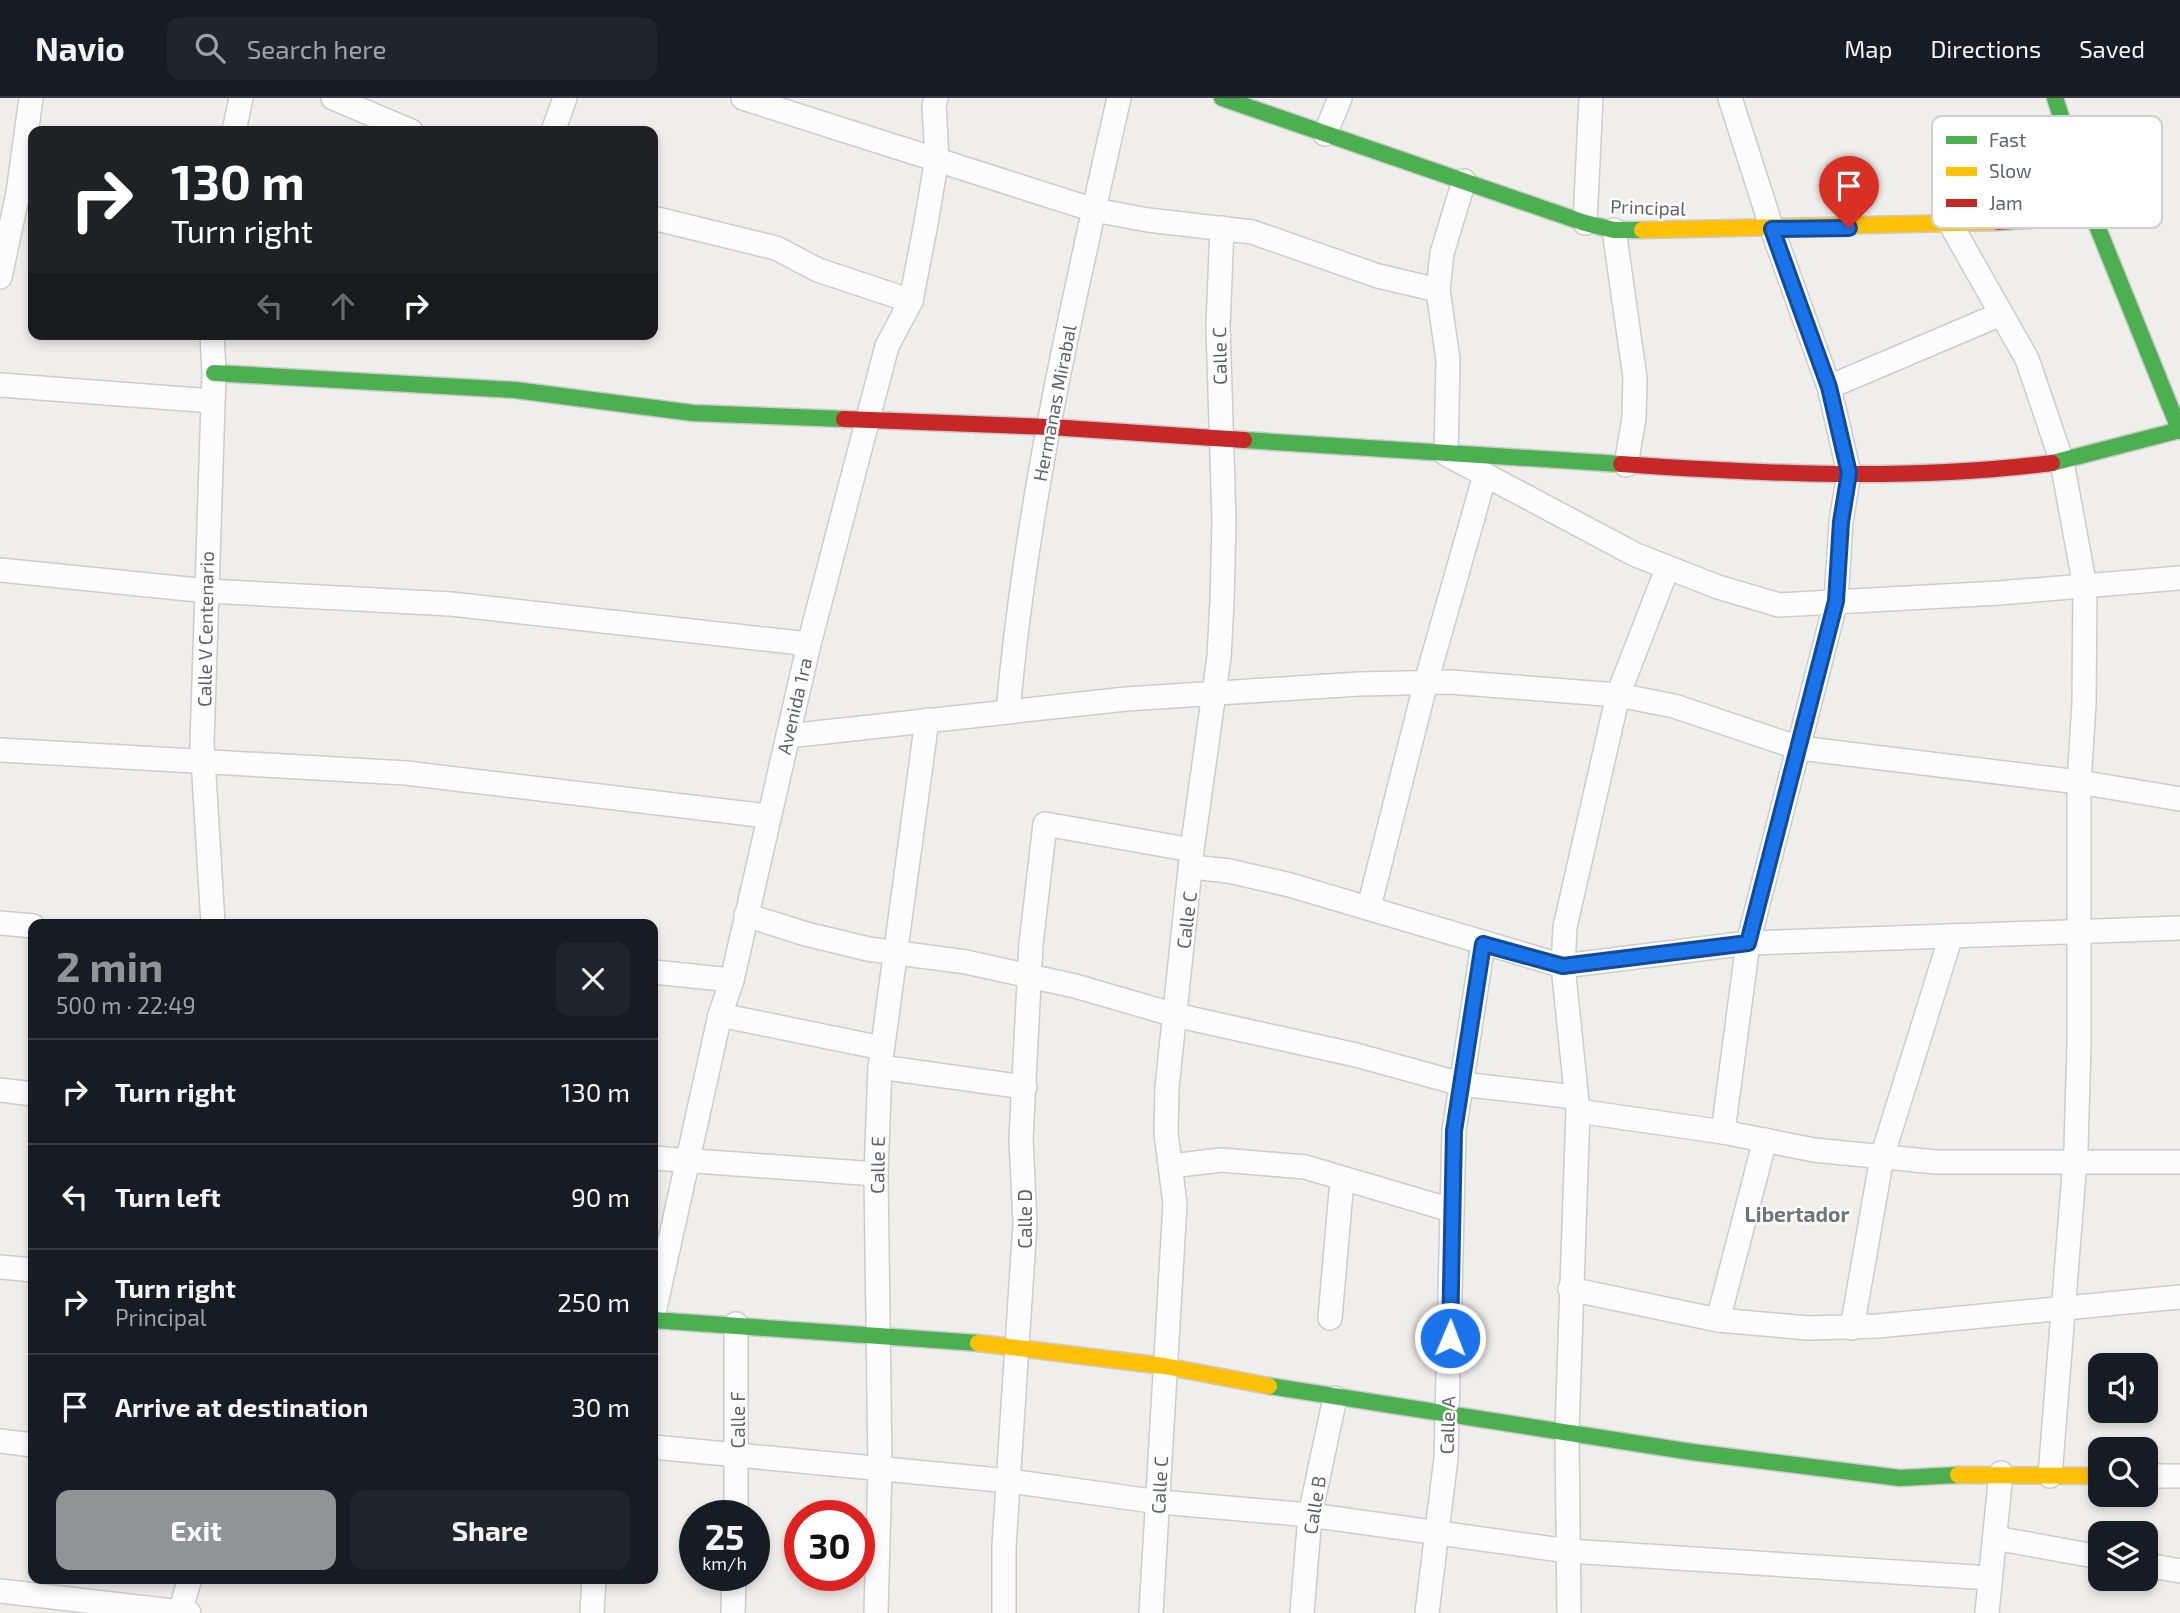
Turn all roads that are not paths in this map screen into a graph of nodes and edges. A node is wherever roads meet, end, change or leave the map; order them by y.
1 (31, 98) edge
2 (241, 98) edge
3 (332, 98) edge
4 (565, 98) edge
5 (743, 98) edge
6 (936, 98) edge
7 (1119, 98) edge
8 (1222, 98) edge
9 (1340, 98) edge
10 (1591, 98) edge
11 (1730, 98) edge
12 (2056, 98) edge
13 (2062, 116) edge
14 (235, 126) edge
15 (399, 126) edge
16 (555, 126) edge
17 (1325, 134) junction
18 (937, 158) junction
19 (1464, 181) junction
20 (17, 195) edge
21 (1094, 209) junction
22 (658, 219) edge
23 (1585, 223) junction
24 (1932, 225) edge
25 (1222, 228) junction
26 (1953, 228) edge
27 (2098, 228) edge
28 (1772, 229) junction
29 (1614, 230) junction
30 (0, 277) edge
31 (1438, 290) junction
32 (911, 301) junction
33 (2001, 314) junction
34 (212, 340) edge
35 (214, 373) junction
36 (0, 385) edge
37 (1829, 387) junction
38 (212, 401) junction
39 (867, 421) junction
40 (1050, 428) junction
41 (2180, 430) edge
42 (1221, 440) junction
43 (1446, 454) junction
44 (2062, 462) junction
45 (1626, 465) junction
46 (1849, 473) junction
47 (1485, 475) junction
48 (1667, 569) junction
49 (0, 570) edge
50 (2180, 578) edge
51 (2085, 587) junction
52 (208, 592) junction
53 (1836, 601) junction
54 (809, 644) junction
55 (1426, 682) junction
56 (1212, 692) junction
57 (1618, 695) junction
58 (1008, 712) junction
59 (928, 720) junction
60 (788, 736) junction
61 (1799, 748) junction
62 (0, 750) edge
63 (205, 761) junction
64 (2079, 782) junction
65 (2180, 799) edge
66 (767, 816) junction
67 (1192, 859) junction
68 (1369, 907) junction
69 (746, 915) junction
70 (212, 919) edge
71 (0, 923) edge
72 (28, 926) edge
73 (2180, 928) edge
74 (2077, 931) junction
75 (1951, 936) junction
76 (1748, 943) junction
77 (1483, 944) junction
78 (895, 952) junction
79 (1563, 966) junction
80 (658, 973) edge
81 (1031, 978) junction
82 (732, 980) junction
83 (1175, 1014) junction
84 (720, 1015) junction
85 (881, 1057) junction
86 (1461, 1084) junction
87 (1025, 1087) junction
88 (0, 1090) edge
89 (28, 1093) edge
90 (1577, 1104) junction
91 (1723, 1132) junction
92 (1765, 1140) junction
93 (1882, 1157) junction
94 (658, 1159) edge
95 (687, 1162) junction
96 (2180, 1162) edge
97 (2074, 1163) junction
98 (1171, 1166) junction
99 (876, 1174) junction
100 (1342, 1180) junction
101 (1451, 1210) junction
102 (0, 1267) edge
103 (28, 1270) edge
104 (1570, 1289) junction
105 (658, 1296) edge
106 (2180, 1297) edge
107 (2065, 1307) junction
108 (1330, 1318) dead end
109 (658, 1319) edge
110 (1718, 1320) junction
111 (736, 1324) junction
112 (1852, 1328) junction
113 (879, 1337) junction
114 (1017, 1346) junction
115 (1164, 1366) junction
116 (1335, 1398) junction
117 (1448, 1412) junction
118 (1566, 1431) junction
119 (0, 1441) edge
120 (28, 1444) edge
121 (658, 1447) edge
122 (737, 1455) junction
123 (880, 1469) junction
124 (2001, 1473) junction
125 (2050, 1476) junction
126 (2088, 1476) edge
127 (2158, 1476) edge
128 (2180, 1476) edge
129 (1010, 1481) junction
130 (736, 1500) edge
131 (1159, 1502) junction
132 (1310, 1514) junction
133 (1435, 1534) junction
134 (1995, 1538) junction
135 (1568, 1551) junction
136 (2088, 1555) edge
137 (2158, 1567) edge
138 (2180, 1571) edge
139 (1990, 1578) junction
140 (189, 1584) edge
141 (594, 1584) edge
142 (0, 1591) edge
143 (734, 1591) edge
144 (183, 1612) edge
145 (592, 1613) edge
146 (733, 1613) edge
147 (876, 1613) edge
148 (1004, 1613) edge
149 (1151, 1613) edge
150 (1302, 1613) edge
151 (1427, 1613) edge
152 (1569, 1613) edge
153 (1987, 1613) edge

1 - 20 street
2 - 14 street
3 - 15 street
4 - 16 street
5 - 18 street
6 - 18 street, Avenida 1ra
7 - 21 street, Hermanas Mirabal
8 - 17 street, Principal
9 - 17 street
10 - 23 street
11 - 28 street
12 - 13 street
17 - 19 street, Principal
18 - 21 street
18 - 32 street, Avenida 1ra
19 - 23 street, Principal
19 - 31 street
20 - 30 street
21 - 25 street
21 - 40 street, Hermanas Mirabal
22 - 32 street
23 - 29 street, Principal
24 - 28 street, Principal
25 - 31 street
25 - 42 street, Calle C
26 - 33 street
27 - 41 street
28 - 29 street, Principal
28 - 37 street
29 - 45 street
31 - 43 street
32 - 39 street, Avenida 1ra
33 - 37 street
33 - 44 street
34 - 35 street, Calle V Centenario
35 - 38 street, Calle V Centenario
35 - 39 street
36 - 38 street
37 - 46 street
38 - 52 street, Calle V Centenario
39 - 40 street
39 - 54 street, Avenida 1ra
40 - 42 street
40 - 58 street, Hermanas Mirabal
41 - 44 street
42 - 43 street
42 - 56 street, Calle C
43 - 45 street
43 - 47 street
44 - 46 street
44 - 51 street
45 - 46 street
46 - 53 street
47 - 48 street
47 - 55 street
48 - 53 street
48 - 57 street
49 - 52 street
50 - 51 street
51 - 53 street
51 - 64 street
52 - 54 street
52 - 63 street, Calle V Centenario
53 - 61 street
54 - 60 street, Avenida 1ra
55 - 56 street
55 - 57 street
55 - 68 street
56 - 58 street
56 - 67 street, Calle C
57 - 61 street
57 - 79 street
58 - 59 street
59 - 60 street
59 - 78 street, Calle E
60 - 66 street, Avenida 1ra
61 - 64 street
61 - 76 street
62 - 63 street
63 - 66 street
63 - 70 street, Calle V Centenario
64 - 65 street
64 - 74 street
66 - 69 street, Avenida 1ra
67 - 68 street
67 - 81 street, Calle D
67 - 83 street, Calle C
68 - 77 street
69 - 78 street
69 - 82 street, Avenida 1ra
71 - 72 street
73 - 74 street
74 - 75 street
74 - 97 street
75 - 76 street
75 - 93 street
76 - 79 street
76 - 91 street
77 - 79 street
77 - 86 street, Calle A
78 - 81 street
78 - 85 street, Calle E
79 - 90 street
80 - 82 street
81 - 83 street
81 - 87 street, Calle D
82 - 84 street, Avenida 1ra
83 - 86 street
83 - 98 street, Calle C
84 - 85 street
84 - 95 street, Avenida 1ra
85 - 87 street
85 - 99 street, Calle E
86 - 90 street
86 - 101 street, Calle A
87 - 114 street, Calle D
88 - 89 street
90 - 91 street
90 - 104 street
91 - 92 street
92 - 93 street
92 - 110 street
93 - 97 street
93 - 112 street
94 - 95 street
95 - 99 street
95 - 105 street, Avenida 1ra
96 - 97 street
97 - 107 street
98 - 100 street
98 - 115 street, Calle C
99 - 113 street, Calle E
100 - 101 street
100 - 108 street
101 - 117 street, Calle A
102 - 103 street
104 - 110 street
104 - 118 street
106 - 107 street
107 - 112 street
107 - 125 street
109 - 111 street
110 - 112 street
111 - 113 street
111 - 122 street, Calle F
113 - 114 street
113 - 123 street, Calle E
114 - 115 street
114 - 129 street, Calle D
115 - 116 street
115 - 131 street, Calle C
116 - 117 street
116 - 132 street, Calle B
117 - 118 street
117 - 133 street, Calle A
118 - 124 street
118 - 135 street
119 - 120 street
121 - 122 street
122 - 123 street
122 - 130 street, Calle F
123 - 129 street
123 - 147 street, Calle E
124 - 125 street
124 - 134 street
125 - 126 street
127 - 128 street
129 - 131 street
129 - 148 street, Calle D
131 - 132 street
131 - 149 street, Calle C
132 - 133 street
132 - 150 street, Calle B
133 - 135 street
133 - 151 street, Calle A
134 - 136 street
134 - 139 street
135 - 139 street
135 - 152 street
137 - 138 street
139 - 153 street
140 - 144 street
141 - 145 street
142 - 144 street
143 - 146 street

